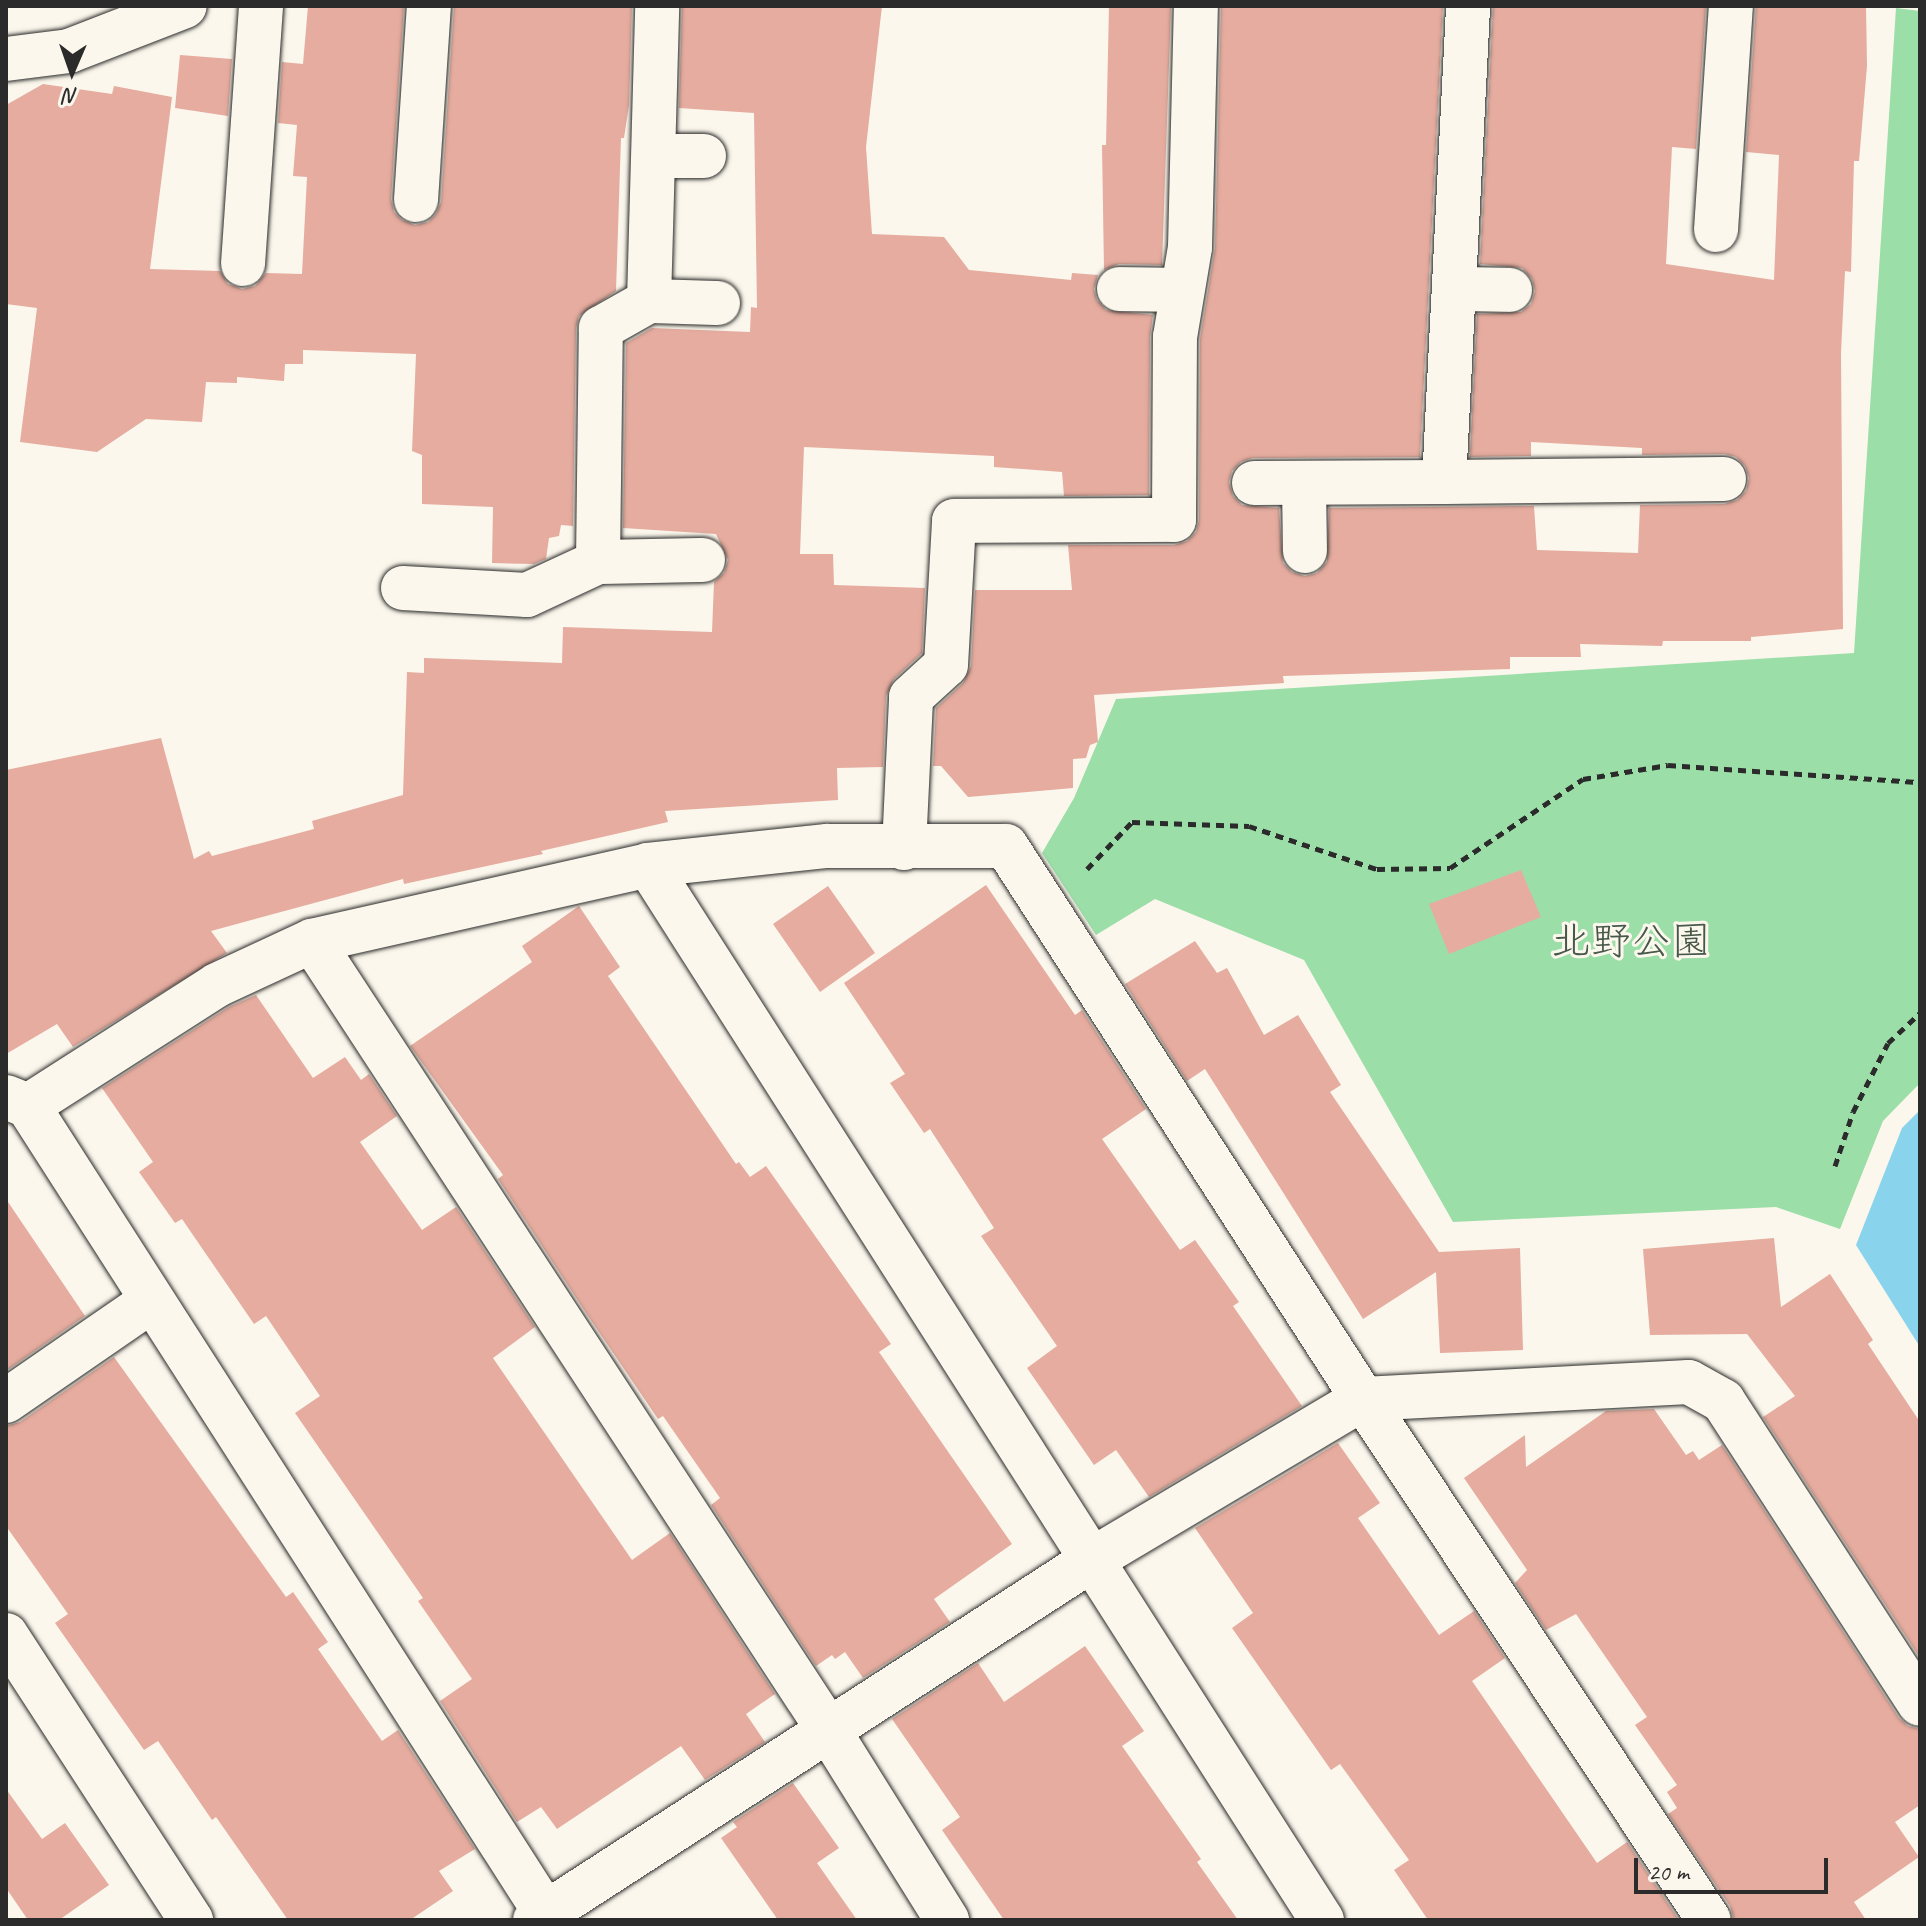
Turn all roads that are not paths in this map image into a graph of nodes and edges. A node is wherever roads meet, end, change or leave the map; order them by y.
1 (185, 6) edge
2 (261, 6) edge
3 (429, 6) edge
4 (657, 6) edge
5 (1196, 6) edge
6 (1468, 6) edge
7 (1731, 6) edge
8 (6, 59) edge
9 (654, 156) junction
10 (704, 156) dead end
11 (416, 200) dead end
12 (1716, 230) dead end
13 (243, 264) dead end
14 (1119, 289) dead end
15 (1454, 289) junction
16 (1182, 290) junction
17 (1510, 290) dead end
18 (649, 301) junction
19 (718, 303) dead end
20 (1724, 479) dead end
21 (1444, 482) junction
22 (1254, 483) dead end
23 (1304, 483) junction
24 (1305, 551) dead end
25 (703, 560) dead end
26 (598, 562) junction
27 (403, 588) dead end
28 (904, 848) junction
29 (648, 865) junction
30 (312, 941) junction
31 (17, 1101) edge
32 (151, 1301) junction
33 (1363, 1399) junction
34 (6, 1401) edge
35 (1093, 1559) junction
36 (11, 1655) edge
37 (1920, 1704) edge
38 (829, 1731) junction
39 (544, 1918) edge
40 (191, 1920) edge
41 (947, 1920) edge
42 (1322, 1920) edge
43 (1709, 1920) edge

1 - 8 street
2 - 13 street
3 - 11 street
4 - 9 street
5 - 16 street
6 - 15 street
7 - 12 street
9 - 10 street
9 - 18 street
14 - 16 street
15 - 17 street
15 - 21 street
16 - 28 street
18 - 19 street
18 - 26 street
20 - 21 street
21 - 23 street
22 - 23 street
23 - 24 street
25 - 26 street
26 - 27 street
28 - 29 street
28 - 33 street
29 - 30 street
29 - 35 street
30 - 31 street
30 - 38 street
31 - 32 street
32 - 34 street
32 - 39 street
33 - 35 street
33 - 37 street
33 - 43 street
35 - 38 street
35 - 42 street
36 - 40 street
38 - 39 street
38 - 41 street

